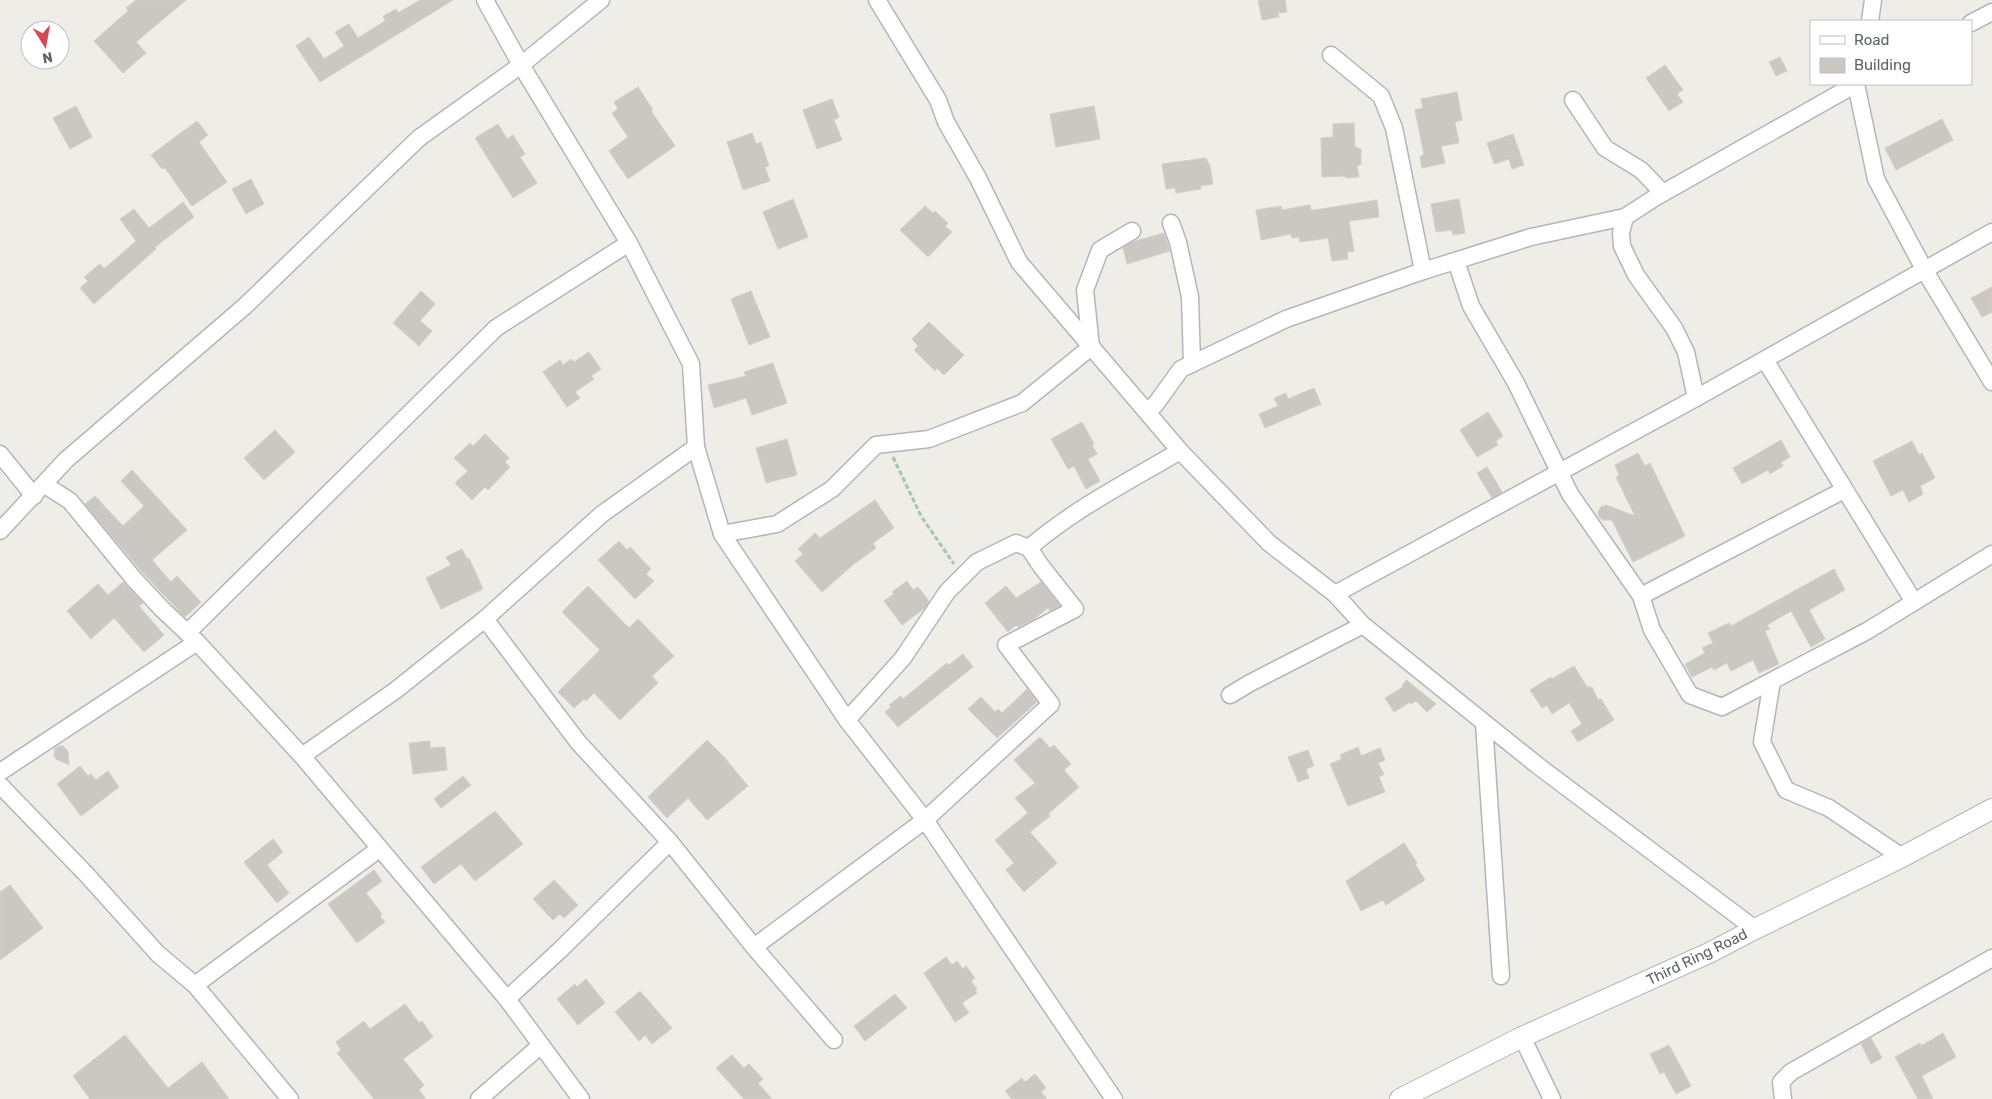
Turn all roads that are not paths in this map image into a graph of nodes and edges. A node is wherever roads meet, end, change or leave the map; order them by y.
1 (485, 0) edge
2 (601, 0) edge
3 (877, 0) edge
4 (1873, 0) edge
5 (1992, 12) edge
6 (1870, 20) edge
7 (1972, 22) edge
8 (1331, 55) dead end
9 (521, 65) junction
10 (1854, 85) edge
11 (1856, 85) edge
12 (1573, 100) dead end
13 (1663, 194) junction
14 (1625, 217) junction
15 (1171, 223) dead end
16 (1132, 231) dead end
17 (1992, 232) edge
18 (629, 243) junction
19 (1456, 260) junction
20 (1422, 271) junction
21 (1925, 272) junction
22 (1091, 347) junction
23 (1765, 360) junction
24 (1192, 364) junction
25 (1992, 382) edge
26 (1696, 398) junction
27 (1146, 410) junction
28 (696, 447) junction
29 (1180, 451) junction
30 (0, 454) edge
31 (1561, 472) junction
32 (1844, 490) junction
33 (39, 491) junction
34 (0, 532) edge
35 (722, 534) junction
36 (1029, 548) junction
37 (1992, 554) edge
38 (1335, 594) junction
39 (1641, 596) junction
40 (1914, 602) junction
41 (486, 620) junction
42 (1363, 625) junction
43 (192, 637) junction
44 (1772, 680) junction
45 (1230, 695) dead end
46 (847, 720) junction
47 (1484, 723) junction
48 (302, 756) junction
49 (0, 772) edge
50 (0, 785) edge
51 (1992, 809) edge
52 (925, 820) junction
53 (670, 842) junction
54 (379, 848) junction
55 (1902, 857) junction
56 (1755, 929) junction
57 (754, 947) junction
58 (1992, 958) edge
59 (1500, 976) dead end
60 (194, 985) junction
61 (507, 999) junction
62 (1522, 1037) junction
63 (834, 1040) dead end
64 (541, 1045) junction
65 (290, 1099) edge
66 (479, 1099) edge
67 (581, 1099) edge
68 (1114, 1099) edge
69 (1400, 1099) edge
70 (1552, 1099) edge
71 (1782, 1099) edge

1 - 9 street
2 - 9 street
3 - 22 street
4 - 6 street
5 - 7 street
8 - 20 street
9 - 18 street
9 - 33 street
10 - 13 street
11 - 21 street
12 - 13 street
13 - 14 street
14 - 19 street
14 - 26 street
15 - 24 street
16 - 22 street
17 - 21 street
18 - 28 street
18 - 43 street
19 - 20 street
19 - 31 street
20 - 24 street
21 - 23 street
21 - 25 street
22 - 27 street
22 - 35 street
23 - 26 street
23 - 32 street
24 - 27 street
26 - 31 street
27 - 29 street
28 - 35 street
28 - 41 street
29 - 36 street
29 - 38 street
30 - 33 street
31 - 38 street
31 - 39 street
32 - 39 street
32 - 40 street
33 - 34 street
33 - 43 street
35 - 46 street
36 - 46 street
36 - 52 street
37 - 40 street
38 - 42 street
39 - 44 street
40 - 44 street
41 - 48 street
41 - 53 street
42 - 45 street
42 - 47 street
43 - 48 street
43 - 49 street
44 - 55 street
46 - 52 street
47 - 56 street
47 - 59 street
48 - 54 street
50 - 60 street
51 - 55 street, Third Ring Road
52 - 57 street
52 - 68 street
53 - 57 street
53 - 61 street
54 - 60 street
54 - 61 street
55 - 56 street, Third Ring Road
56 - 62 street, Third Ring Road
57 - 63 street
58 - 71 street
60 - 65 street
61 - 64 street
62 - 69 street, Third Ring Road
62 - 70 street
64 - 66 street
64 - 67 street

